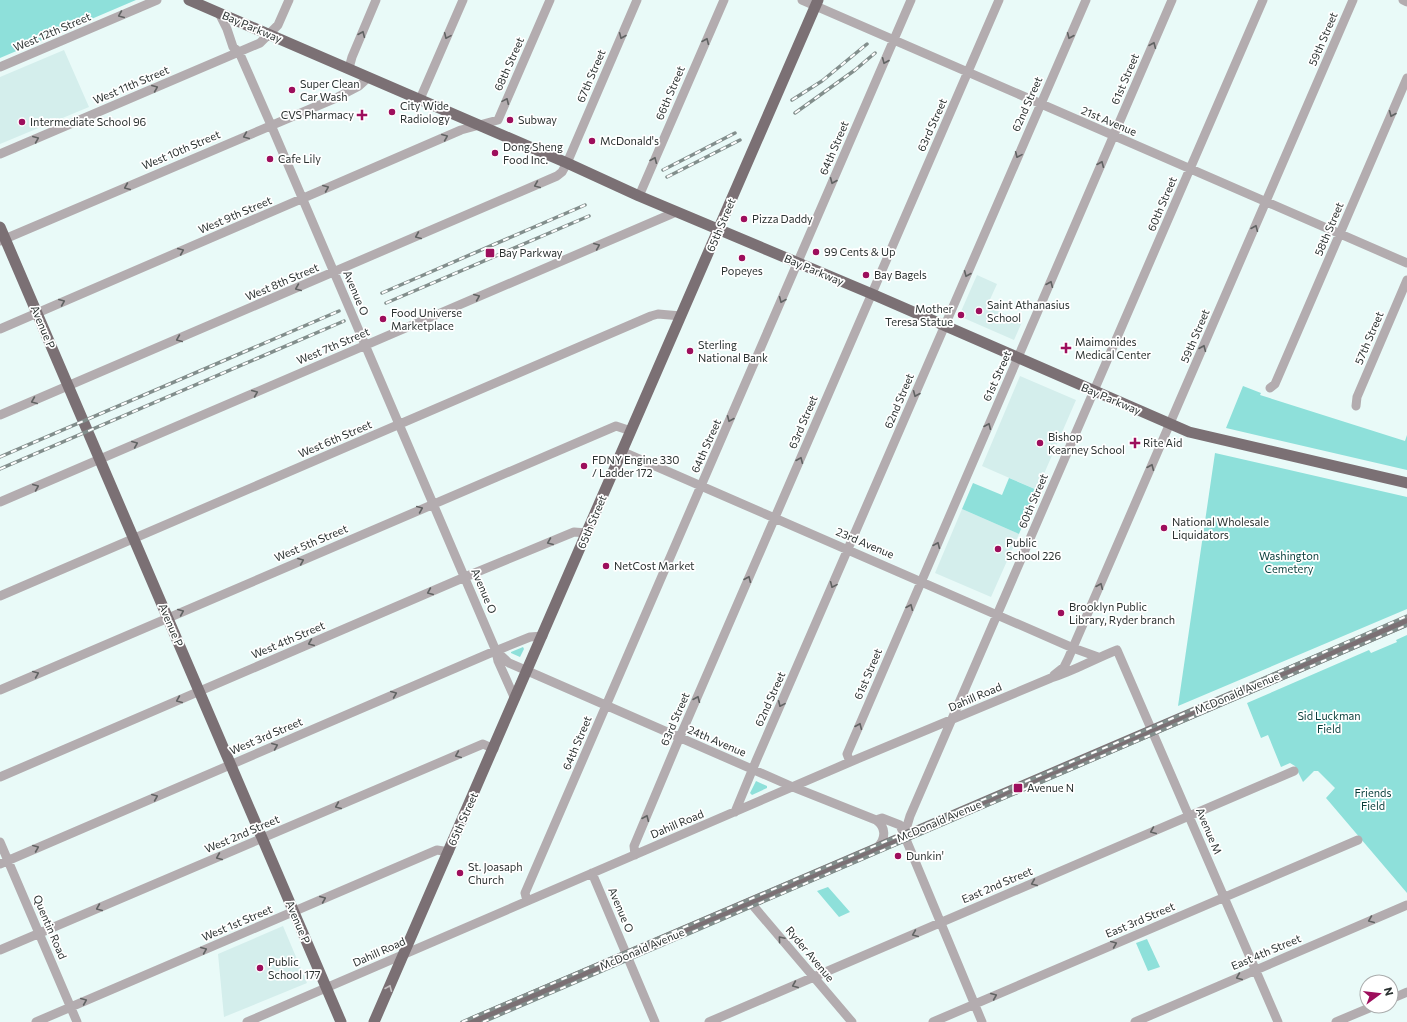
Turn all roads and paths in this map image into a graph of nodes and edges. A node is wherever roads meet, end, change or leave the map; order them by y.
1 (157, 0) edge
2 (189, 0) edge
3 (289, 0) edge
4 (376, 0) edge
5 (463, 0) edge
6 (550, 0) edge
7 (637, 0) edge
8 (724, 0) edge
9 (802, 0) edge
10 (912, 0) edge
11 (999, 0) edge
12 (1086, 0) edge
13 (1172, 0) edge
14 (1263, 0) edge
15 (1354, 0) edge
16 (1403, 0) edge
17 (201, 2) edge
18 (1407, 2) edge
19 (817, 3) edge
20 (220, 13) junction
21 (269, 34) junction
22 (894, 40) junction
23 (239, 52) junction
24 (0, 67) edge
25 (349, 68) junction
26 (968, 72) junction
27 (369, 77) junction
28 (1407, 78) edge
29 (420, 99) junction
30 (1040, 104) junction
31 (271, 125) junction
32 (480, 125) junction
33 (1114, 136) junction
34 (0, 154) edge
35 (567, 162) junction
36 (1190, 169) junction
37 (639, 196) junction
38 (302, 199) junction
39 (1266, 202) junction
40 (676, 212) junction
41 (0, 227) edge
42 (719, 229) junction
43 (1340, 234) junction
44 (3, 240) edge
45 (1407, 263) edge
46 (798, 264) junction
47 (334, 272) junction
48 (1407, 280) edge
49 (872, 294) junction
50 (37, 313) junction
51 (681, 316) junction
52 (945, 327) junction
53 (0, 329) edge
54 (366, 346) junction
55 (1018, 358) junction
56 (68, 386) junction
57 (1270, 388) dead end
58 (1094, 391) junction
59 (1356, 406) dead end
60 (0, 415) edge
61 (400, 424) junction
62 (1170, 424) junction
63 (631, 431) junction
64 (622, 452) junction
65 (100, 459) junction
66 (1407, 483) edge
67 (701, 486) junction
68 (0, 502) edge
69 (433, 504) junction
70 (775, 517) junction
71 (588, 533) junction
72 (134, 539) junction
73 (848, 549) junction
74 (464, 577) junction
75 (921, 581) junction
76 (0, 596) edge
77 (997, 614) junction
78 (168, 618) junction
79 (1407, 621) edge
80 (543, 636) junction
81 (1073, 648) junction
82 (1117, 650) joint
83 (496, 651) junction
84 (1098, 657) junction
85 (528, 671) junction
86 (1051, 678) junction
87 (0, 690) edge
88 (199, 691) junction
89 (516, 699) junction
90 (606, 706) junction
91 (952, 719) junction
92 (1152, 730) junction
93 (680, 738) junction
94 (494, 749) junction
95 (850, 762) junction
96 (230, 764) junction
97 (752, 769) junction
98 (1294, 771) dead end
99 (0, 777) edge
100 (793, 787) junction
101 (735, 812) junction
102 (1189, 816) junction
103 (876, 820) junction
104 (904, 836) junction
105 (262, 838) junction
106 (1358, 840) dead end
107 (0, 842) edge
108 (878, 847) junction
109 (449, 852) junction
110 (635, 855) junction
111 (4, 862) edge
112 (592, 873) junction
113 (1224, 897) junction
114 (527, 901) junction
115 (750, 902) junction
116 (1407, 905) edge
117 (294, 912) junction
118 (940, 923) junction
119 (39, 934) junction
120 (0, 950) edge
121 (404, 953) junction
122 (627, 955) junction
123 (1255, 970) junction
124 (813, 977) junction
125 (326, 988) junction
126 (975, 1004) junction
127 (71, 1007) junction
128 (1359, 1012) edge
129 (36, 1022) edge
130 (77, 1022) edge
131 (247, 1022) edge
132 (341, 1022) edge
133 (374, 1022) edge
134 (472, 1022) edge
135 (655, 1022) edge
136 (709, 1022) edge
137 (852, 1022) edge
138 (932, 1022) edge
139 (982, 1022) edge
140 (1135, 1022) edge
141 (1278, 1022) edge
142 (1336, 1022) edge

1 -> 24 street, West 12th Street
2 - 17 main road, Bay Parkway
3 - 21 street, West 11th Street
25 -> 4 street
5 -> 29 street
32 -> 6 street, 68th Street
7 -> 35 street, 67th Street
37 -> 8 street, 66th Street
9 - 19 street, 21st Avenue
10 - 22 street, 64th Street
11 - 26 street, 63rd Street
12 -> 30 street, 62nd Street
33 -> 13 street, 61st Street
14 - 36 street, 60th Street
15 - 39 street, 59th Street
16 - 18 street
17 - 20 main road, Bay Parkway
19 - 22 street, 21st Avenue
19 - 42 main road, 65th Street
20 - 21 main road, Bay Parkway
20 - 23 street, Avenue O
21 - 23 street, West 11th Street
21 - 25 main road, Bay Parkway
22 - 26 street, 21st Avenue
22 -> 46 street, 64th Street
23 - 31 street, Avenue O
34 -> 23 street, West 11th Street
25 - 27 main road, Bay Parkway
26 - 30 street, 21st Avenue
26 - 49 street, 63rd Street
27 - 29 main road, Bay Parkway
27 - 31 street, West 10th Street
28 -> 43 street, 58th Street
29 - 32 main road, Bay Parkway
30 - 33 street, 21st Avenue
30 -> 52 street, 62nd Street
31 - 38 street, Avenue O
31 -> 44 street, West 10th Street
32 - 35 main road, Bay Parkway
38 -> 32 street, West 9th Street
33 - 36 street, 21st Avenue
55 -> 33 street, 61st Street
35 - 37 main road, Bay Parkway
35 -> 47 street, West 8th Street
36 - 39 street, 21st Avenue
36 - 58 street, 60th Street
37 - 40 main road, Bay Parkway
38 - 47 street, Avenue O
50 -> 38 street, West 9th Street
39 - 43 street, 21st Avenue
62 -> 39 street, 59th Street
40 - 42 main road, Bay Parkway
54 -> 40 street, West 7th Street
41 - 44 main road, Avenue P
42 - 46 main road, Bay Parkway
42 - 51 main road, 65th Street
43 - 45 street, 21st Avenue
43 - 57 street, 58th Street
44 - 50 main road, Avenue P
46 - 49 main road, Bay Parkway
46 -> 67 street, 64th Street
47 - 54 street, Avenue O
47 -> 56 street, West 8th Street
48 - 59 street, 57th Street
49 - 52 main road, Bay Parkway
70 -> 49 street, 63rd Street
50 - 53 street, West 9th Street
50 - 56 main road, Avenue P
51 - 61 street, West 6th Street
51 - 63 main road, 65th Street
52 - 55 main road, Bay Parkway
52 -> 73 street, 62nd Street
54 - 61 street, Avenue O
65 -> 54 street, West 7th Street
55 - 58 main road, Bay Parkway
75 -> 55 street, 61st Street
56 -> 60 street, West 8th Street
56 - 65 main road, Avenue P
58 - 62 main road, Bay Parkway
58 - 77 street, 60th Street
61 - 69 street, Avenue O
61 - 72 street, West 6th Street
62 - 66 main road, Bay Parkway
81 -> 62 street, 59th Street
63 - 64 main road, 65th Street
63 - 69 street, West 5th Street
64 - 67 street, 23rd Avenue
64 - 71 main road, 65th Street
68 -> 65 street, West 7th Street
65 - 72 main road, Avenue P
67 - 70 street, 23rd Avenue
67 - 90 street, 64th Street
69 - 74 street, Avenue O
78 -> 69 street, West 5th Street
70 - 73 street, 23rd Avenue
93 -> 70 street, 63rd Street
71 -> 74 street, West 4th Street
71 - 80 main road, 65th Street
72 - 76 street, West 6th Street
72 - 78 main road, Avenue P
73 - 75 street, 23rd Avenue
73 -> 97 street, 62nd Street
74 - 83 street, Avenue O
74 -> 88 street, West 4th Street
75 - 77 street, 23rd Avenue
95 -> 75 street, 61st Street
77 - 81 street, 23rd Avenue
77 - 91 street, 60th Street
87 -> 78 street, West 5th Street
78 - 88 main road, Avenue P
79 - 92 main road, McDonald Avenue
80 - 83 street, West 3rd Street
80 - 85 main road, 65th Street
81 - 84 street, 23rd Avenue
81 - 86 street, 59th Street
82 - 84 street, Dahill Road
82 - 92 street, Avenue M
83 - 85 street, Avenue O
83 - 89 street, Avenue O
96 -> 83 street, West 3rd Street
84 - 86 street, Dahill Road
85 - 89 main road, 65th Street
85 - 90 street, 24th Avenue
86 - 91 street, Dahill Road
88 - 96 main road, Avenue P
88 -> 99 street, West 4th Street
89 - 94 main road, 65th Street
90 - 93 street, 24th Avenue
90 - 114 street, 64th Street
91 - 95 street, Dahill Road
91 - 104 street, 60th Street
92 - 102 street, Avenue M
92 - 104 main road, McDonald Avenue
93 - 97 street, 24th Avenue
110 -> 93 street, 63rd Street
94 -> 105 street, West 2nd Street
94 - 109 main road, 65th Street
95 - 100 street, Dahill Road
96 - 105 main road, Avenue P
111 -> 96 street, West 3rd Street
97 - 100 street, 24th Avenue
97 - 101 street, 62nd Street
98 - 102 street, East 2nd Street
100 - 101 street, Dahill Road
100 - 103 street, 24th Avenue
101 - 110 street, Dahill Road
102 - 113 street, Avenue M
102 -> 118 street, East 2nd Street
103 - 104 street, 24th Avenue
103 - 108 street
104 - 108 main road, McDonald Avenue
104 - 118 street
105 - 117 main road, Avenue P
105 -> 119 street, West 2nd Street
106 - 113 street, East 3rd Street
107 - 111 street, Quentin Road
108 - 115 main road, McDonald Avenue
117 -> 109 street, West 1st Street
109 - 121 main road, 65th Street
110 - 112 street, Dahill Road
111 - 119 street, Quentin Road
112 - 114 street, Dahill Road
112 - 122 street, Avenue O
113 - 123 street, Avenue M
126 -> 113 street, East 3rd Street
114 - 121 street, Dahill Road
115 - 122 main road, McDonald Avenue
124 -> 115 street, Ryder Avenue
116 -> 123 street, East 4th Street
117 - 125 main road, Avenue P
127 -> 117 street, West 1st Street
118 -> 124 street, East 2nd Street
118 - 126 street
119 - 120 street, West 2nd Street
119 - 127 street, Quentin Road
121 - 125 street, Dahill Road
133 -> 121 main road, 65th Street
122 - 134 main road, McDonald Avenue
122 - 135 street, Avenue O
123 -> 140 street, East 4th Street
123 - 141 street, Avenue M
124 -> 136 street, East 2nd Street
124 - 137 street, Ryder Avenue
125 - 131 street, Dahill Road
125 - 132 main road, Avenue P
126 - 138 street, East 3rd Street
126 - 139 street
127 - 129 street, West 1st Street
127 - 130 street, Quentin Road
128 - 142 street

